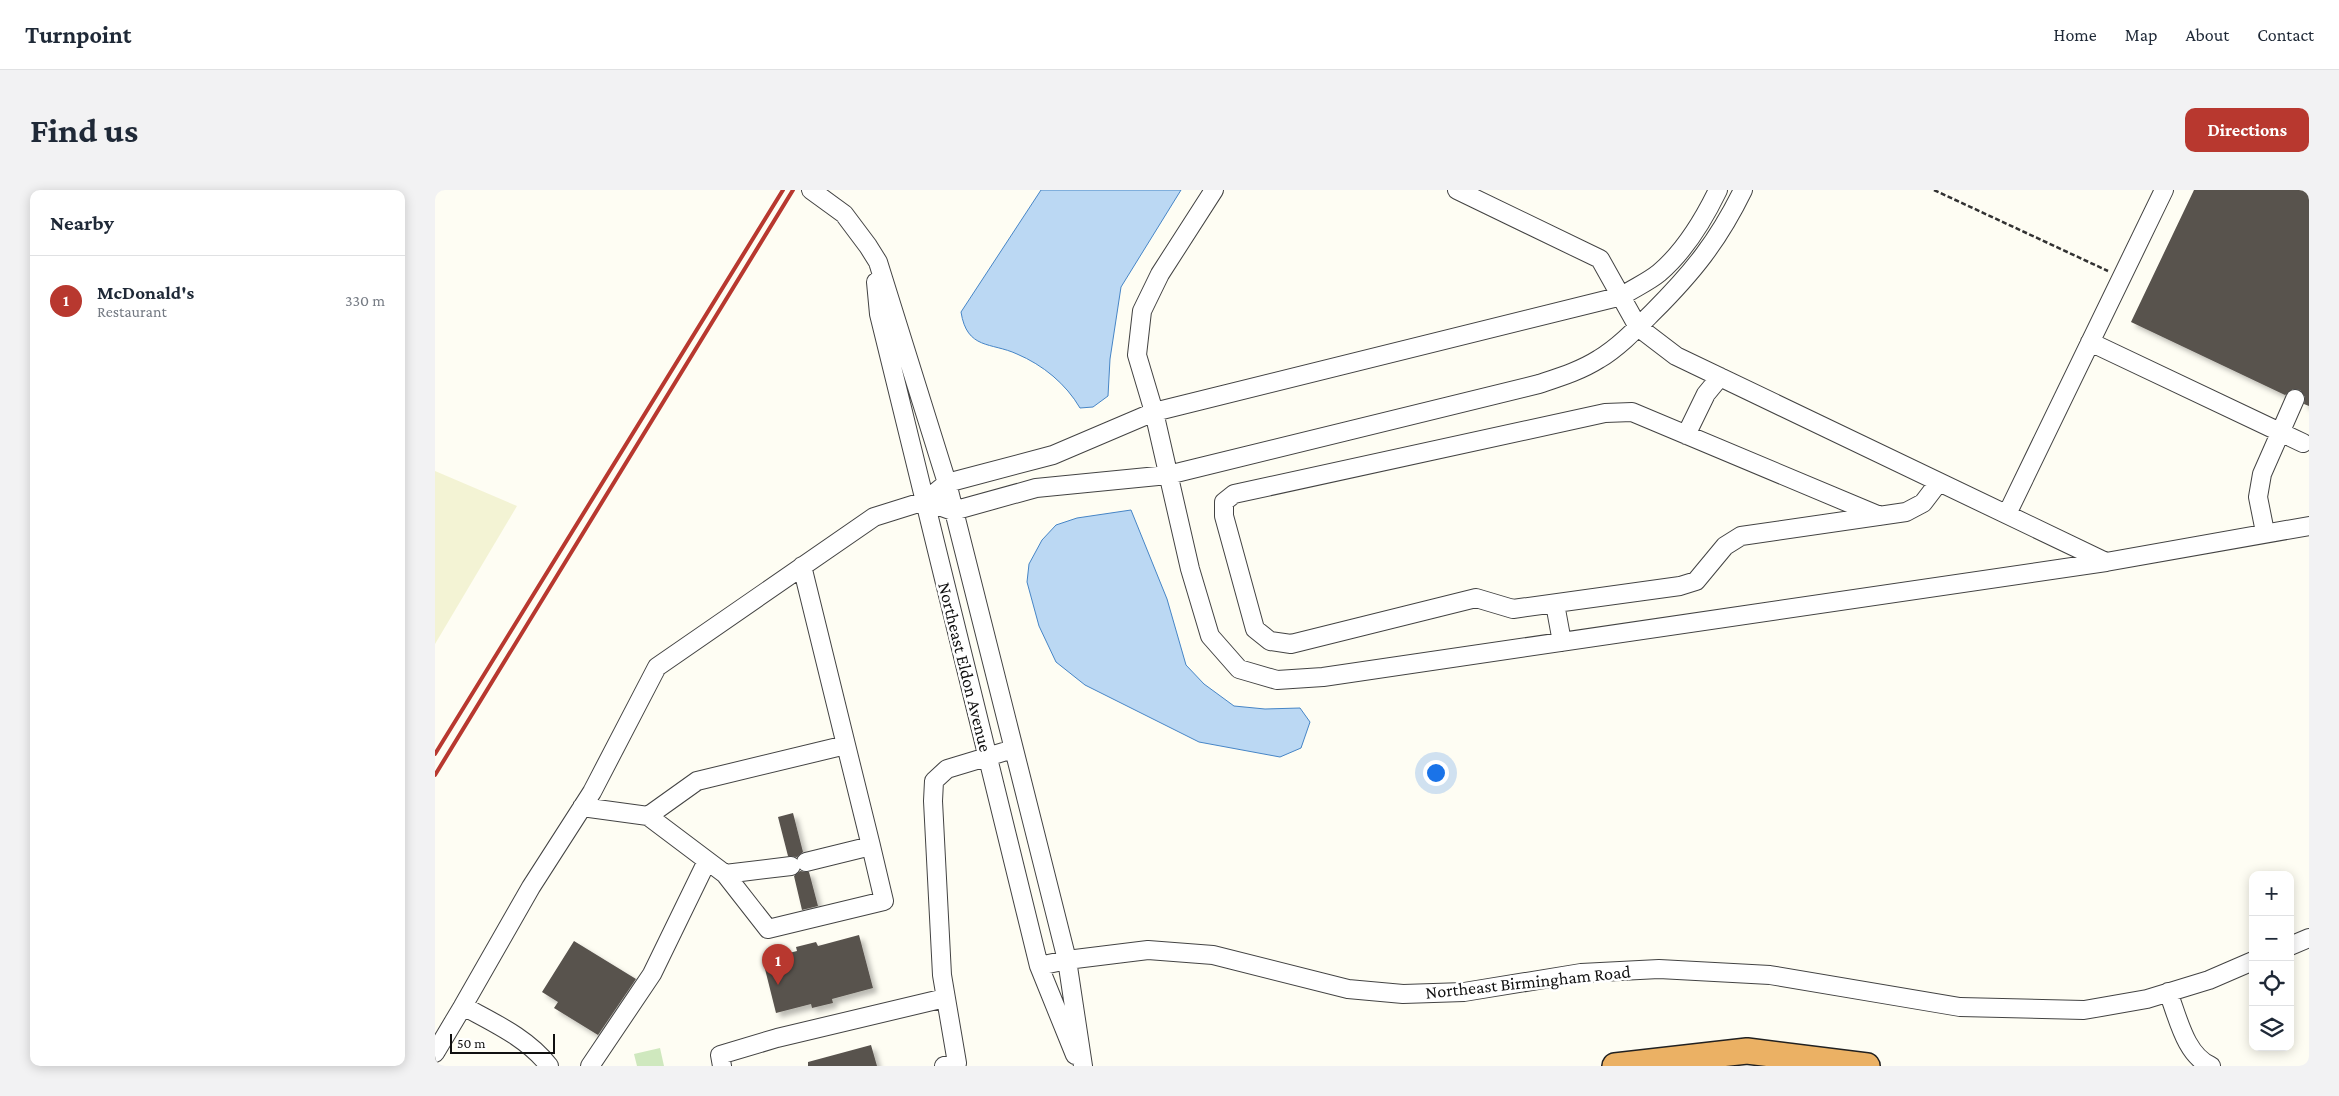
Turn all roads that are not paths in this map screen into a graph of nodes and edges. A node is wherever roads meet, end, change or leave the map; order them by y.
1 (811, 190) edge
2 (1214, 190) edge
3 (1457, 190) edge
4 (1718, 190) edge
5 (1743, 190) edge
6 (2164, 190) edge
7 (878, 262) junction
8 (1622, 296) junction
9 (1638, 327) junction
10 (2090, 342) junction
11 (1720, 377) junction
12 (2295, 399) dead end
13 (1154, 412) junction
14 (2280, 432) junction
15 (1686, 435) junction
16 (2303, 443) dead end
17 (1168, 475) junction
18 (1939, 482) junction
19 (947, 483) junction
20 (925, 501) junction
21 (953, 511) junction
22 (2007, 514) junction
23 (1880, 516) junction
24 (2309, 526) edge
25 (2265, 532) junction
26 (2106, 562) junction
27 (802, 566) junction
28 (1555, 604) junction
29 (1562, 642) junction
30 (845, 745) junction
31 (1013, 749) junction
32 (987, 756) junction
33 (582, 807) junction
34 (648, 816) junction
35 (871, 846) junction
36 (707, 861) junction
37 (725, 874) junction
38 (2309, 938) edge
39 (2294, 944) edge
40 (1067, 960) junction
41 (2249, 963) edge
42 (1039, 966) junction
43 (2169, 992) junction
44 (945, 998) junction
45 (463, 1006) junction
46 (435, 1053) edge
47 (549, 1066) edge
48 (590, 1066) edge
49 (722, 1066) edge
50 (944, 1066) edge
51 (1081, 1066) edge
52 (1615, 1066) edge
53 (1867, 1066) edge
54 (2211, 1066) edge

1 - 7 street, Northeast Eldon Avenue
2 - 13 street
3 - 8 street
4 - 8 street
5 - 9 street
6 - 10 street
7 - 19 street, Northeast Eldon Avenue
7 - 20 street, Northeast Eldon Avenue
8 - 9 street
8 - 13 street
9 - 11 street
9 - 17 street
10 - 14 street
10 - 22 street
11 - 15 street
11 - 18 street
12 - 14 street
13 - 17 street
13 - 19 street
14 - 16 street
14 - 25 street
15 - 23 street
15 - 28 street
17 - 21 street
17 - 29 street
18 - 22 street
18 - 23 street
19 - 20 street
19 - 21 street, Northeast Eldon Avenue
20 - 21 street
20 - 27 street
20 - 32 street, Northeast Eldon Avenue
21 - 31 street, Northeast Eldon Avenue
22 - 26 street
23 - 28 street
24 - 25 street
25 - 26 street
26 - 29 street
27 - 30 street
27 - 33 street
28 - 29 street
30 - 34 street
30 - 35 street
31 - 32 street
31 - 40 street, Northeast Eldon Avenue
32 - 42 street, Northeast Eldon Avenue
32 - 44 street
33 - 34 street
33 - 45 street
34 - 36 street
35 - 37 street
35 - 37 street
36 - 37 street
36 - 48 street
38 - 39 street
40 - 42 street, Northeast Birmingham Road
40 - 43 street, Northeast Birmingham Road
40 - 51 street, Northeast Eldon Avenue
41 - 43 street, Northeast Birmingham Road
42 - 51 street, Northeast Eldon Avenue
43 - 54 street
44 - 49 street
44 - 50 street
45 - 46 street
45 - 47 street
52 - 53 highway

